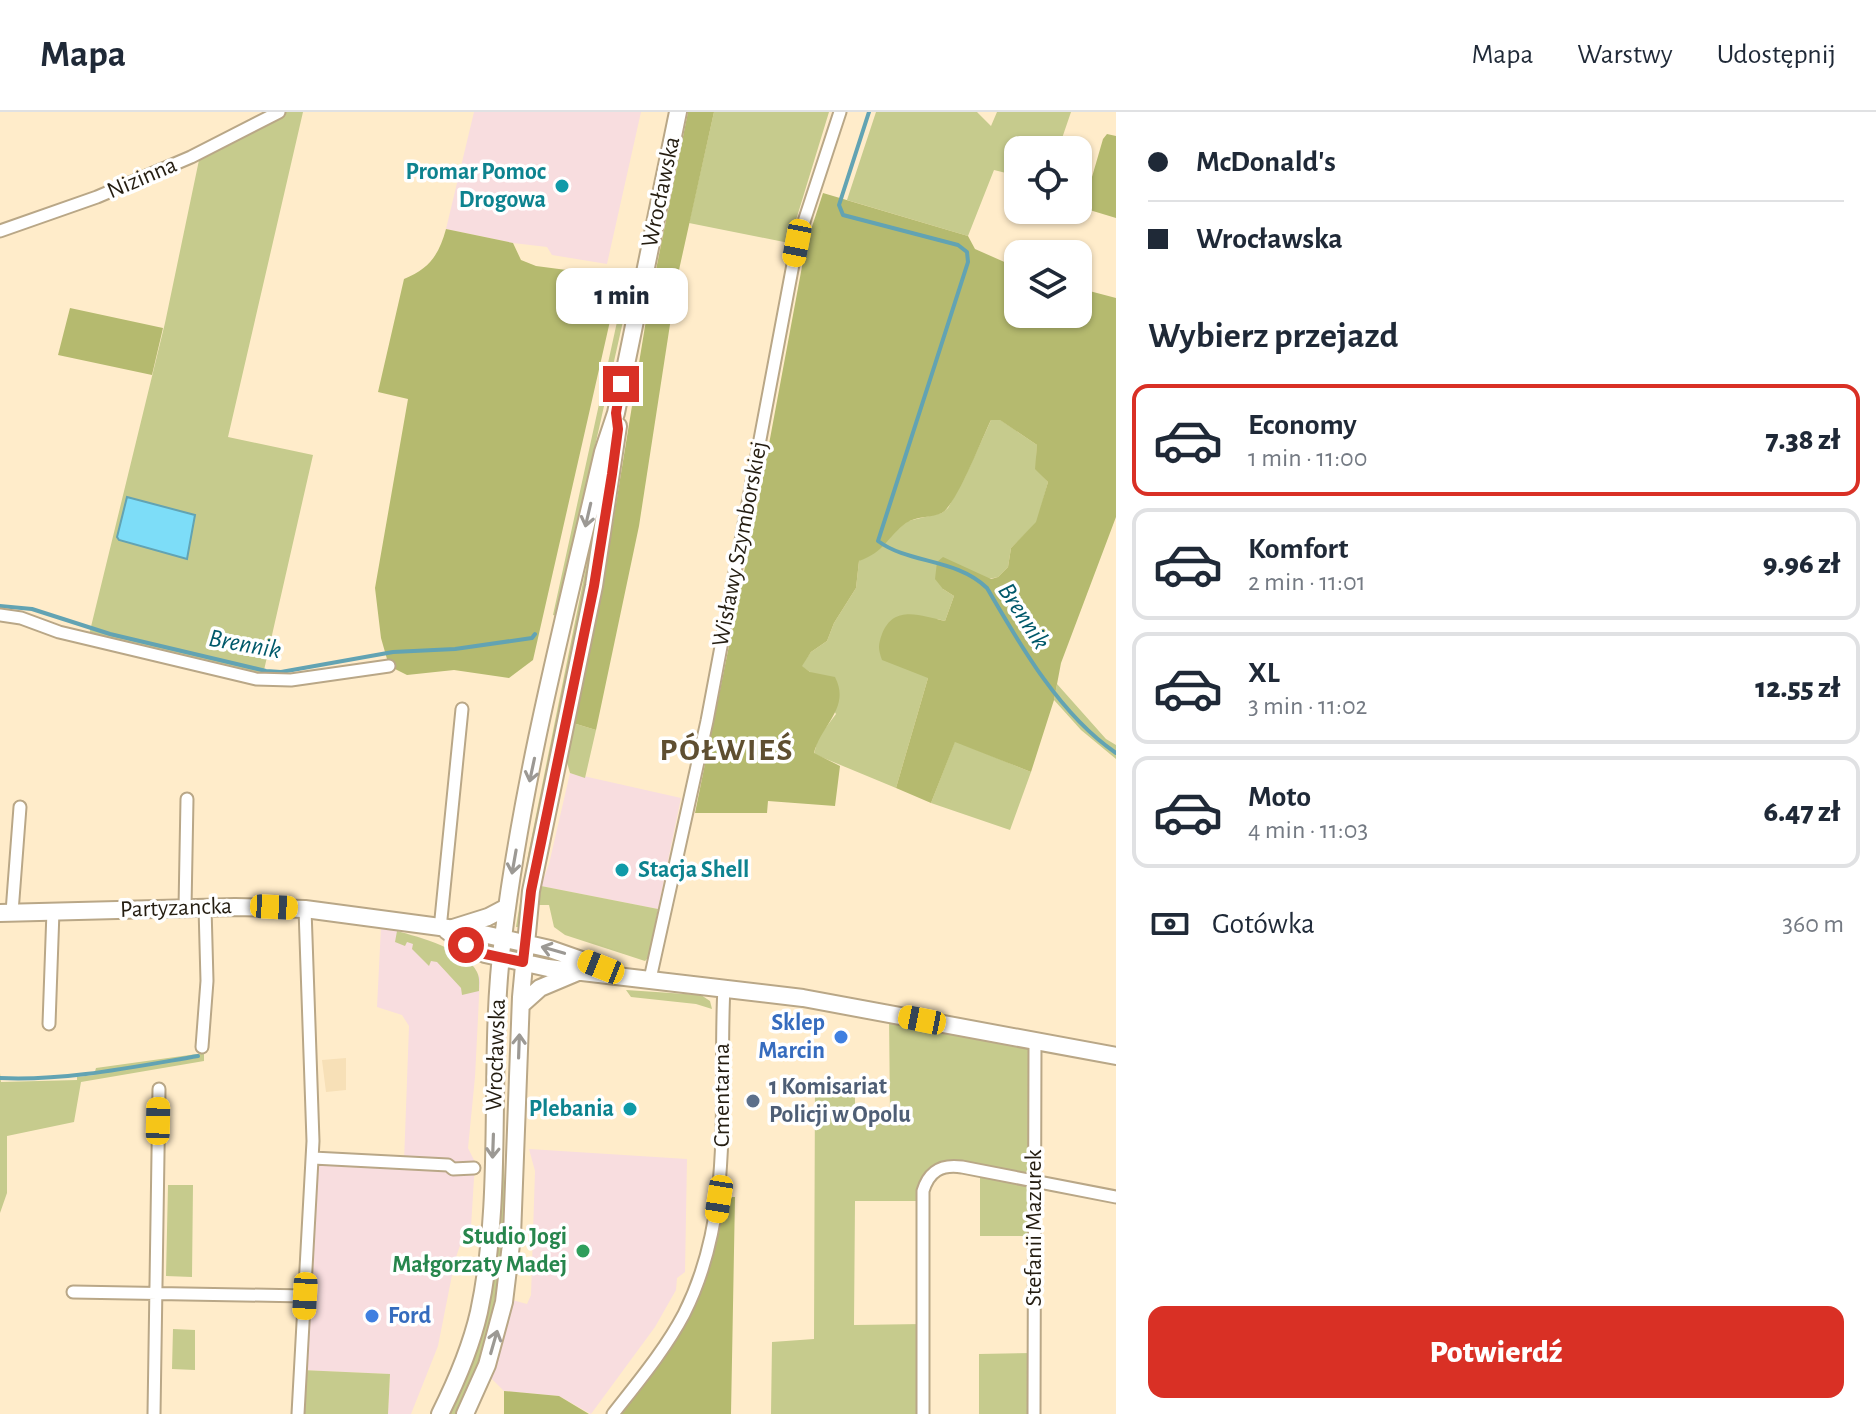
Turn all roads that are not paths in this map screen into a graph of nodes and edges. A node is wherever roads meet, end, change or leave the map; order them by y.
1 (279, 112) edge
2 (678, 112) edge
3 (840, 112) edge
4 (0, 231) edge
5 (616, 413) junction
6 (0, 615) edge
7 (389, 666) dead end
8 (462, 709) dead end
9 (187, 799) dead end
10 (20, 807) dead end
11 (205, 907) junction
12 (507, 907) junction
13 (185, 908) junction
14 (305, 909) junction
15 (53, 911) junction
16 (6, 912) edge
17 (443, 929) junction
18 (503, 938) junction
19 (525, 943) junction
20 (501, 957) junction
21 (523, 962) junction
22 (578, 972) junction
23 (621, 975) junction
24 (650, 979) junction
25 (724, 987) junction
26 (521, 1005) junction
27 (49, 1024) dead end
28 (1035, 1041) junction
29 (202, 1047) dead end
30 (1116, 1056) edge
31 (159, 1089) dead end
32 (313, 1158) junction
33 (474, 1168) dead end
34 (1034, 1181) junction
35 (1116, 1197) edge
36 (73, 1292) dead end
37 (155, 1294) junction
38 (305, 1296) junction
39 (154, 1414) edge
40 (298, 1414) edge
41 (440, 1414) edge
42 (465, 1414) edge
43 (613, 1414) edge
44 (923, 1414) edge
45 (1034, 1414) edge

1 - 4 street, Nizinna
2 - 5 main road, Wrocławska
3 - 24 street, Wisławy Szymborskiej
5 -> 12 main road, Wrocławska
5 - 19 main road, Wrocławska
6 - 7 street
8 - 17 street
9 - 13 street
10 - 16 street
11 - 13 main road, Partyzancka
11 - 14 main road, Partyzancka
11 - 29 street
12 - 17 main road
12 - 18 main road, Wrocławska
13 - 15 main road, Partyzancka
14 - 17 main road, Partyzancka
14 - 32 street
15 - 16 main road, Partyzancka
15 - 27 street
17 - 18 main road, Partyzancka
17 - 20 main road, Partyzancka
18 - 19 main road, Partyzancka
18 - 20 main road, Wrocławska
19 - 21 main road, Wrocławska
23 -> 19 main road, Partyzancka
20 - 21 main road, Partyzancka
20 -> 41 main road, Wrocławska
21 - 22 main road, Partyzancka
21 - 26 main road, Wrocławska
22 - 23 main road, Partyzancka
22 - 26 main road
23 - 24 main road
24 - 25 main road
25 - 28 main road
25 - 43 street, Cmentarna
42 -> 26 main road, Wrocławska
28 - 30 main road
28 - 34 street, Stefanii Mazurek
31 - 37 street
32 - 33 street
32 - 38 street
34 - 35 street
34 - 44 street
34 - 45 street, Stefanii Mazurek
36 - 37 street
37 - 38 street
37 - 39 street
38 - 40 street

